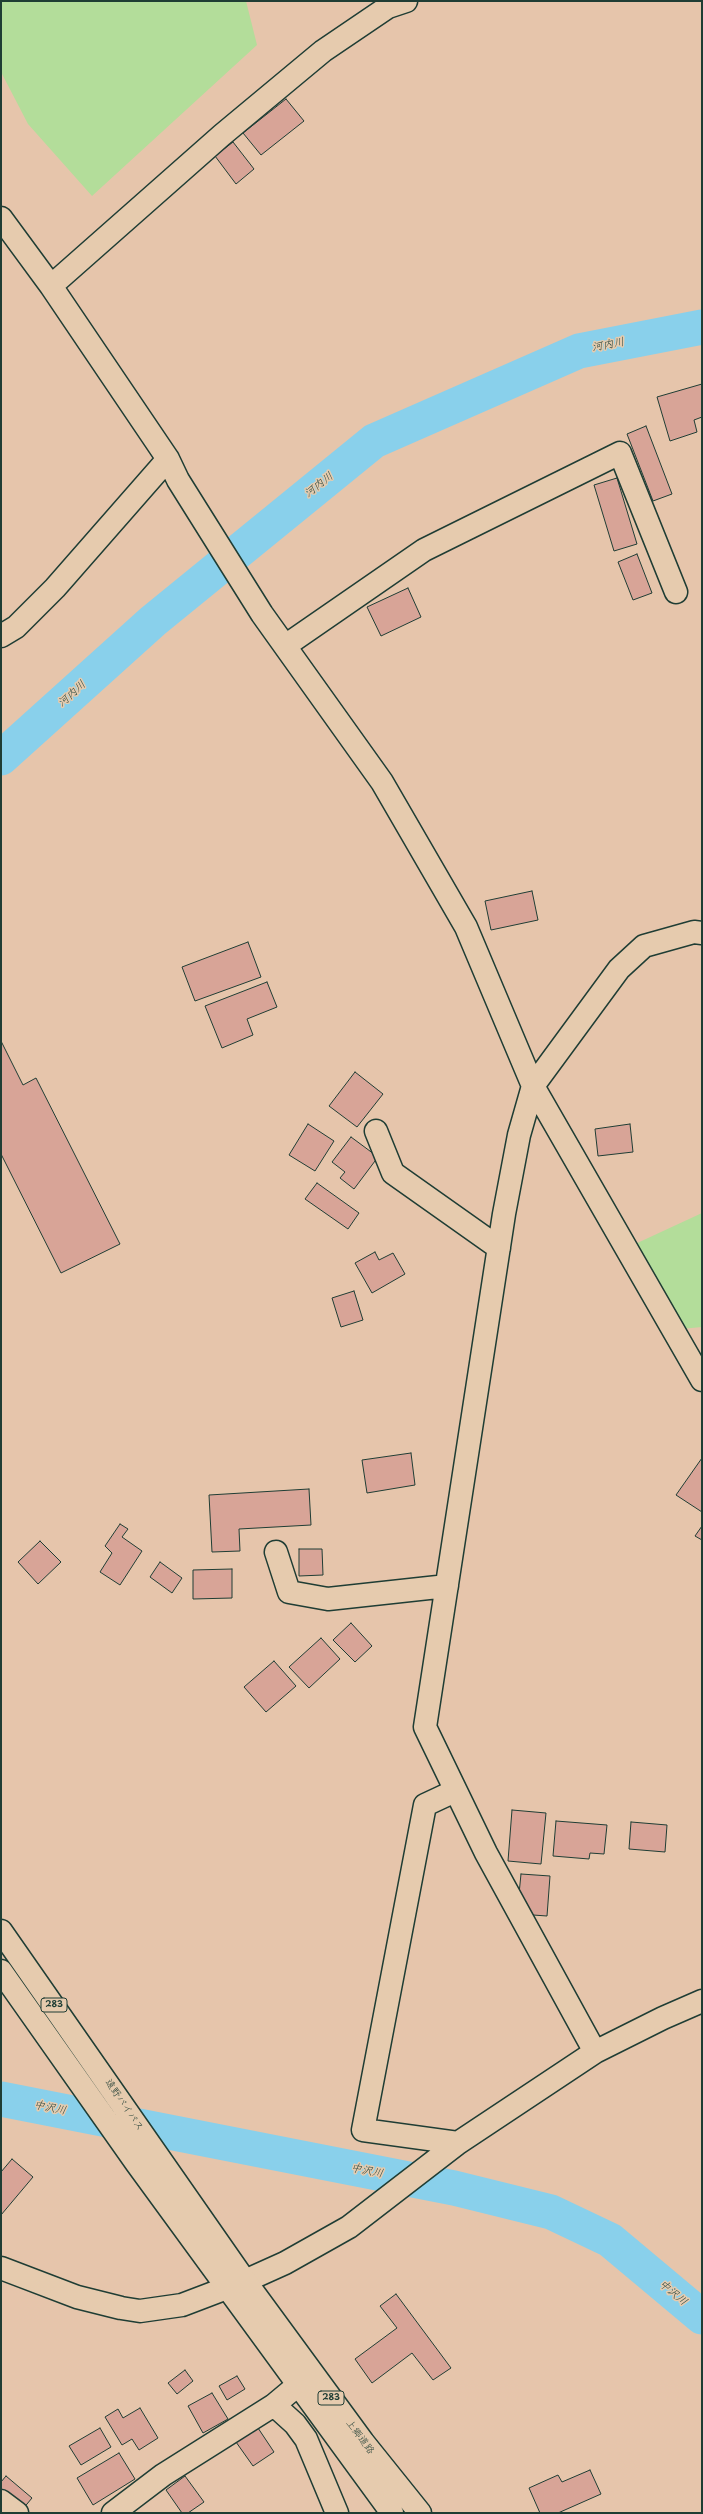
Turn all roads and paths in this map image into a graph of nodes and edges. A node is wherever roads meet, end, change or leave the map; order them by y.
1 (406, 1) edge
2 (1, 218) edge
3 (51, 286) junction
4 (168, 459) junction
5 (676, 592) dead end
6 (1, 636) edge
7 (285, 646) junction
8 (702, 933) edge
9 (533, 1086) junction
10 (376, 1131) dead end
11 (499, 1248) junction
12 (702, 1380) edge
13 (276, 1552) dead end
14 (447, 1586) junction
15 (455, 1791) junction
16 (1, 1931) edge
17 (1, 1971) edge
18 (702, 2001) edge
19 (595, 2052) junction
20 (458, 2143) junction
21 (1, 2268) edge
22 (236, 2284) junction
23 (298, 2385) junction
24 (274, 2405) junction
25 (1, 2501) edge
26 (17, 2513) edge
27 (113, 2513) edge
28 (337, 2513) edge
29 (392, 2513) edge
30 (420, 2513) edge

1 - 3 main road
2 - 3 main road
3 - 4 main road
4 - 6 main road
4 - 7 main road
5 - 7 main road
7 - 9 main road
8 - 9 main road
9 - 11 main road
9 - 12 main road
10 - 11 main road
11 - 14 main road
13 - 14 main road
14 - 15 main road
15 - 19 main road
15 - 20 main road
16 - 22 main road, 遠野バイパス / 283
17 - 22 main road, 283
18 - 19 main road
19 - 20 main road
20 - 22 main road
21 - 22 main road
22 - 23 main road, 上郷道路 / 283
22 - 30 main road, 上郷道路 / 283
23 - 24 main road
23 - 29 main road, 上郷道路 / 283
24 - 27 main road
24 - 28 main road
25 - 26 main road

